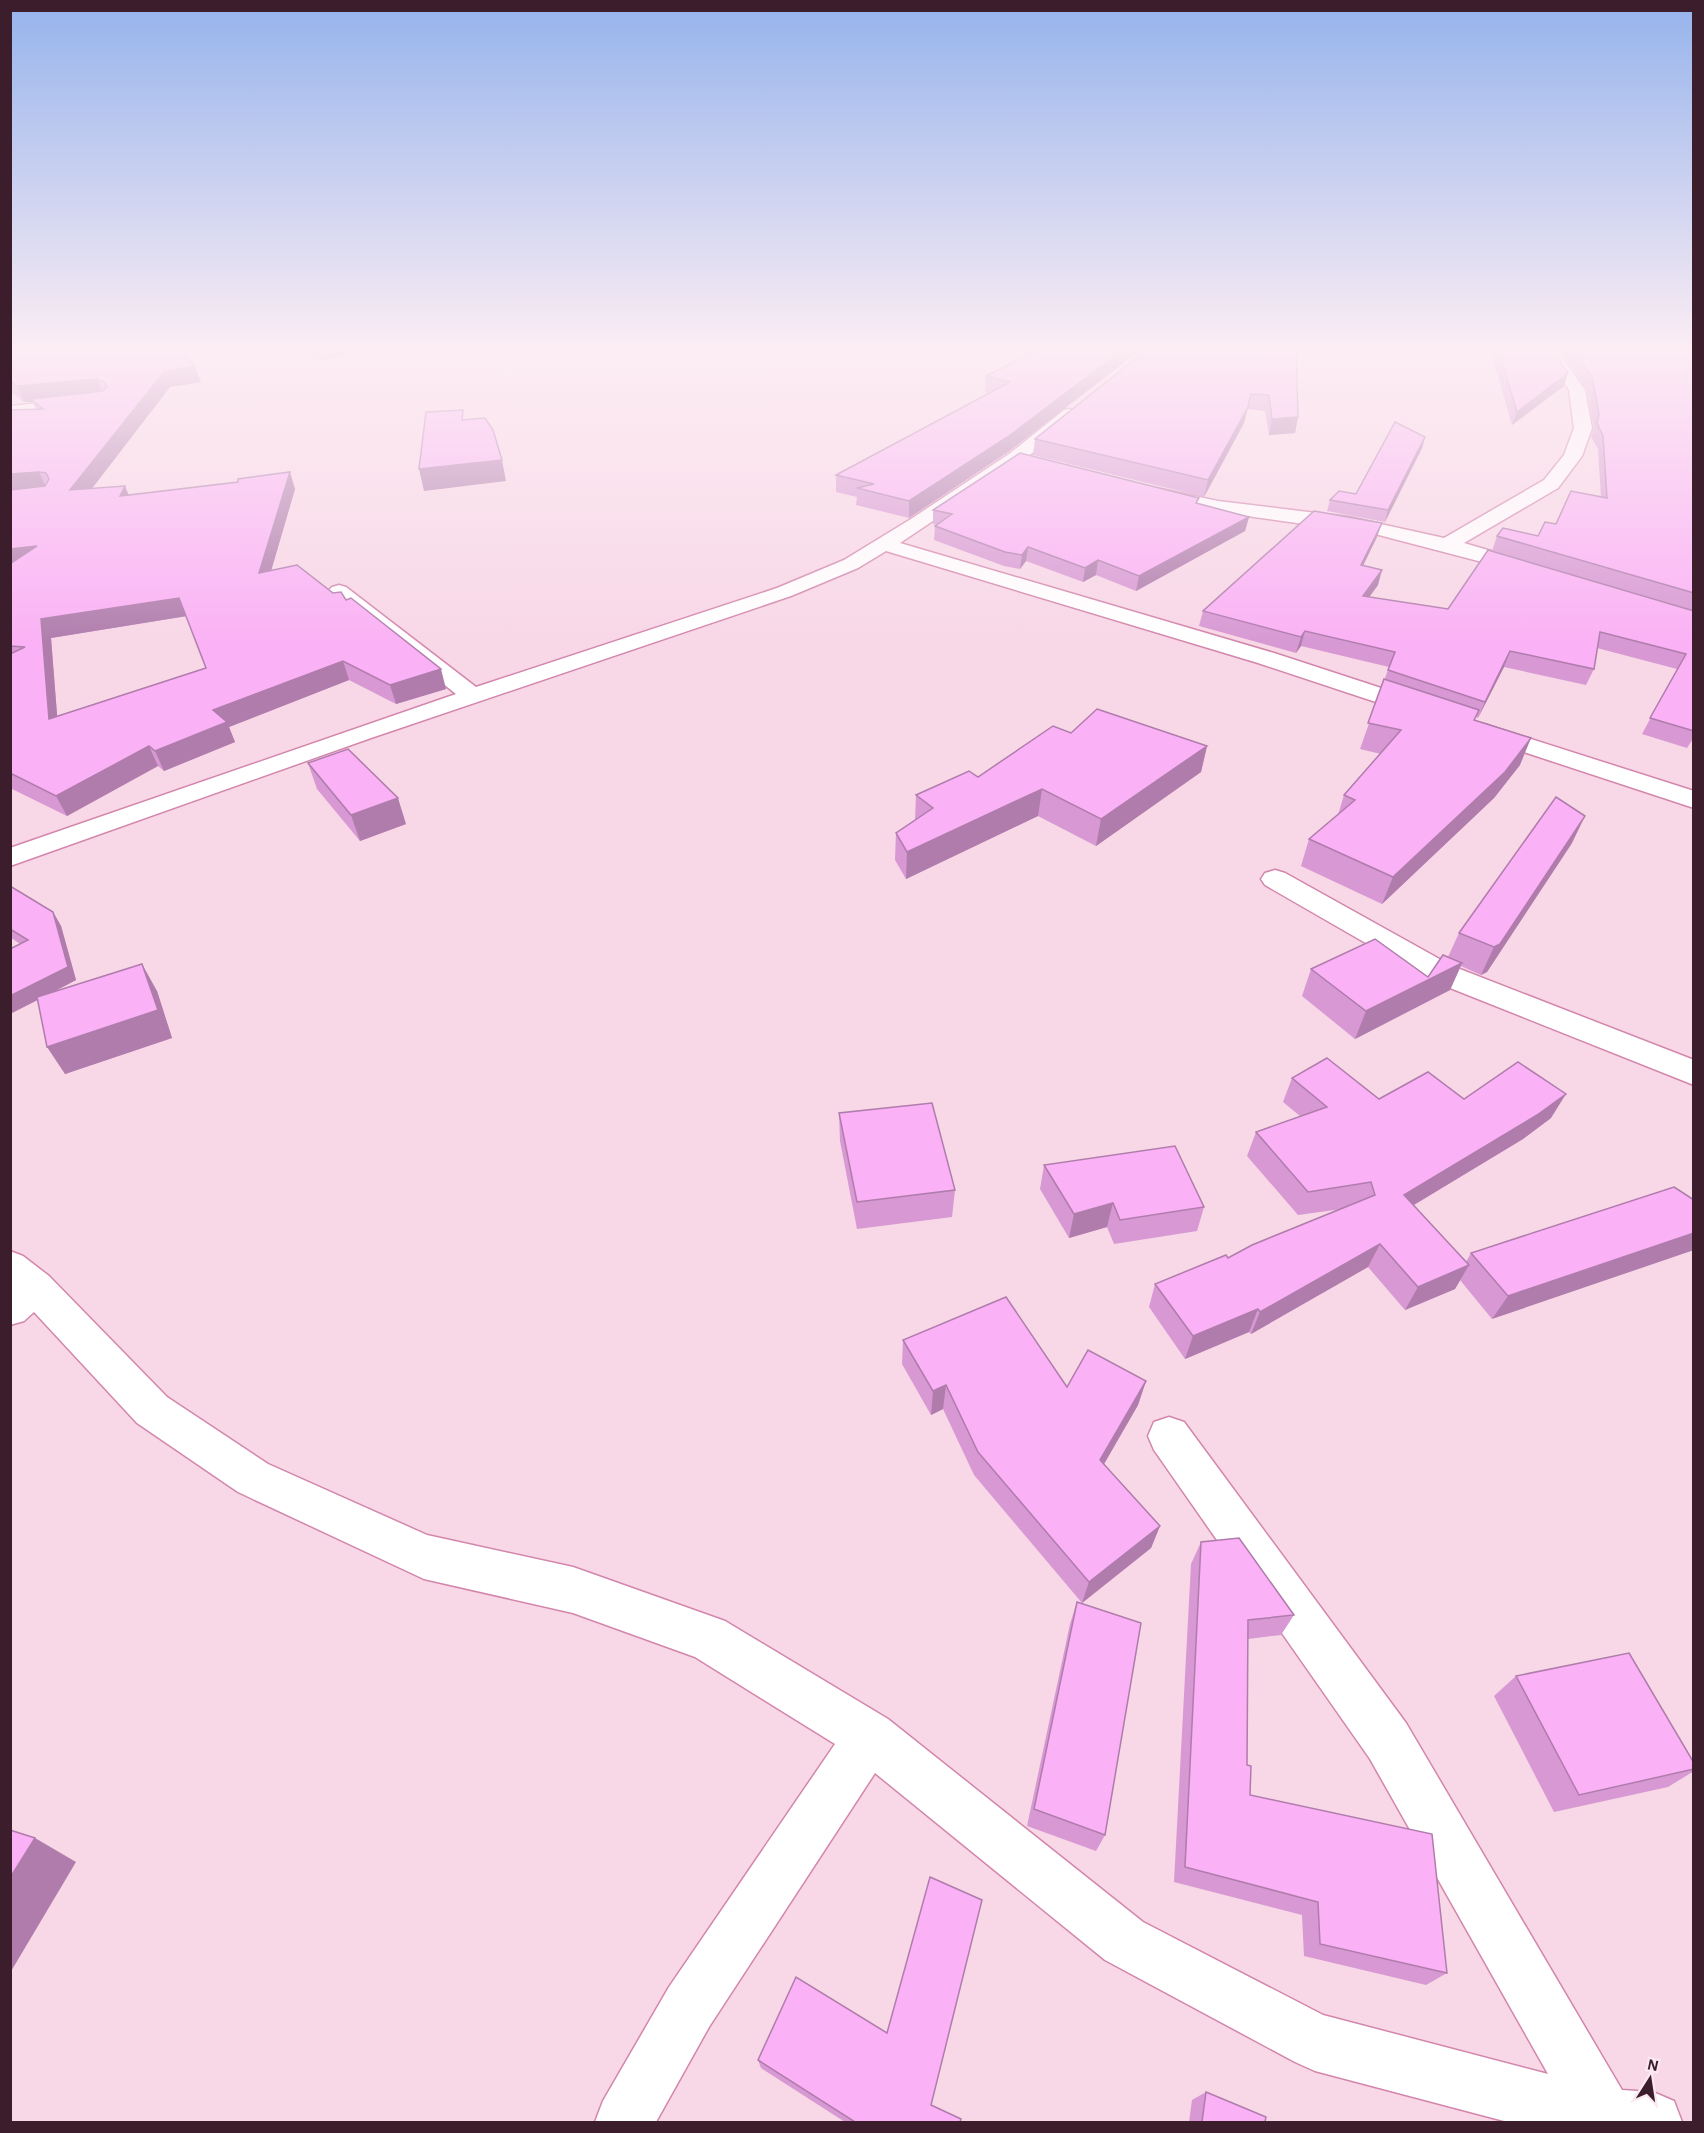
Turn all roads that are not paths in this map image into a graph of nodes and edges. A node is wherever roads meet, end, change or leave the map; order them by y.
1 (1039, 448) edge
2 (1576, 448) edge
3 (1136, 489) edge
4 (883, 544) junction
5 (1446, 545) junction
6 (1542, 573) edge
7 (339, 591) edge
8 (473, 696) junction
9 (1694, 800) edge
10 (10, 858) edge
11 (1275, 879) dead end
12 (1694, 1073) edge
13 (19, 1288) edge
14 (1169, 1436) dead end
15 (870, 1737) junction
16 (1630, 2121) edge
17 (624, 2122) edge

1 - 4 street
2 - 5 street
3 - 5 street
4 - 8 street
4 - 9 street
5 - 6 street
7 - 8 street
8 - 10 street
11 - 12 street
13 - 15 street
14 - 16 street
15 - 16 street
15 - 17 street

